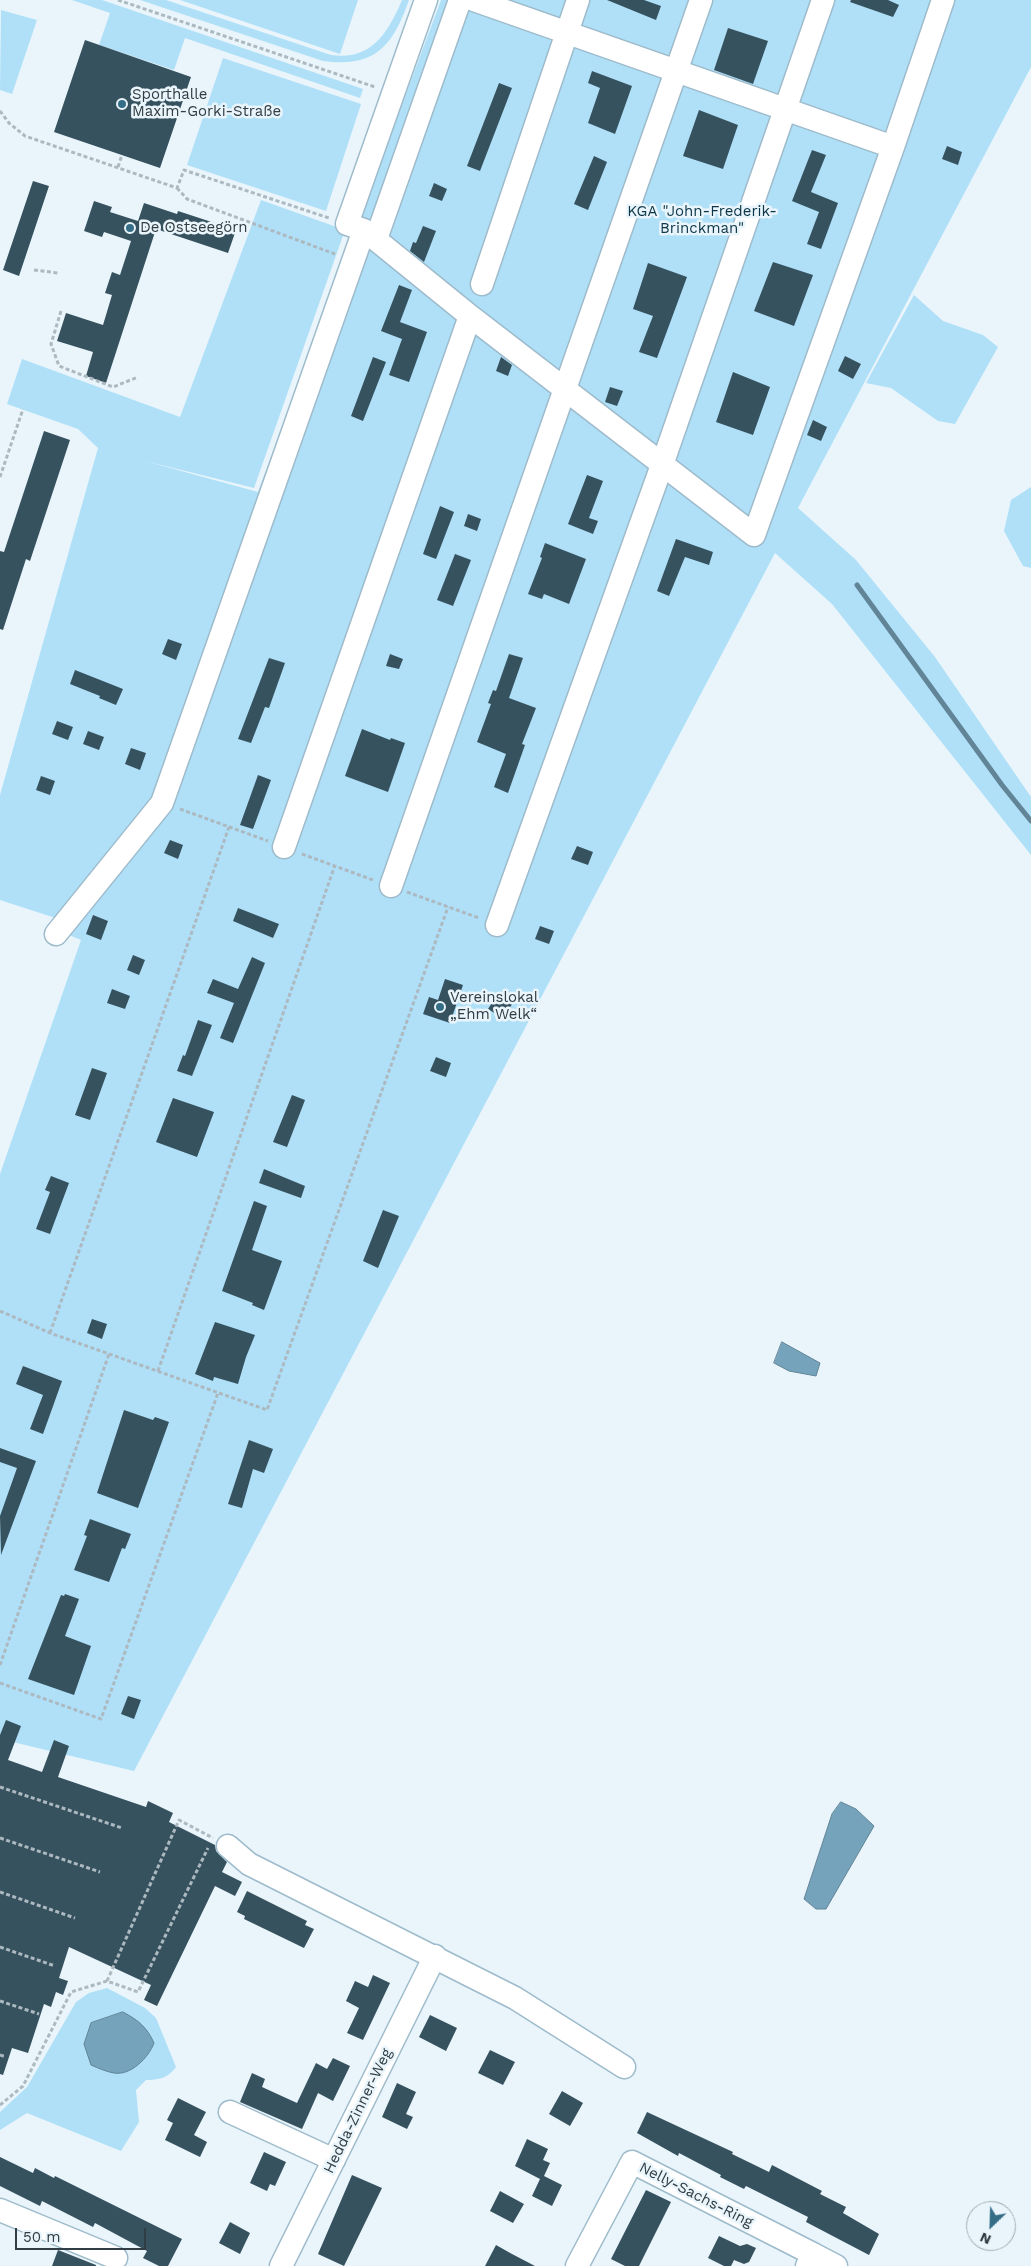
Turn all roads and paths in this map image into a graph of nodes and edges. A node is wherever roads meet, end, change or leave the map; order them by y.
1 (118, 0) edge
2 (426, 0) edge
3 (460, 0) edge
4 (474, 0) edge
5 (578, 0) edge
6 (700, 0) edge
7 (823, 0) edge
8 (943, 0) edge
9 (566, 34) junction
10 (675, 71) junction
11 (374, 96) dead end
12 (786, 108) junction
13 (0, 111) edge
14 (893, 147) junction
15 (122, 155) dead end
16 (118, 167) junction
17 (177, 188) junction
18 (335, 210) dead end
19 (370, 234) junction
20 (341, 256) dead end
21 (34, 270) dead end
22 (58, 273) dead end
23 (482, 284) dead end
24 (61, 311) dead end
25 (470, 316) junction
26 (138, 377) dead end
27 (564, 389) junction
28 (22, 409) dead end
29 (662, 465) junction
30 (0, 477) edge
31 (162, 803) junction
32 (229, 827) junction
33 (284, 847) junction
34 (335, 866) junction
35 (391, 886) junction
36 (448, 907) junction
37 (498, 925) joint
38 (56, 934) dead end
39 (0, 1311) edge
40 (50, 1333) junction
41 (109, 1354) junction
42 (158, 1371) junction
43 (218, 1393) junction
44 (0, 1664) edge
45 (0, 1684) edge
46 (0, 1786) edge
47 (122, 1828) dead end
48 (0, 1838) edge
49 (228, 1846) dead end
50 (100, 1872) dead end
51 (0, 1892) edge
52 (75, 1918) dead end
53 (0, 1947) edge
54 (435, 1956) junction
55 (55, 1966) dead end
56 (107, 1981) junction
57 (0, 2001) edge
58 (39, 2014) dead end
59 (0, 2055) edge
60 (6, 2057) dead end
61 (624, 2067) dead end
62 (0, 2105) edge
63 (230, 2112) dead end
64 (334, 2160) junction
65 (0, 2210) edge
66 (116, 2258) dead end
67 (810, 2260) edge
68 (281, 2266) edge
69 (577, 2266) edge
70 (836, 2266) edge

1 - 11 path
2 - 19 street
3 - 19 street
4 - 9 street
5 - 9 street
6 - 10 street
7 - 12 street
8 - 14 street
9 - 10 street
9 - 23 street
10 - 12 street
10 - 27 street
12 - 14 street
12 - 29 street
13 - 16 path
14 - 29 street
15 - 16 path
16 - 17 path
17 - 18 path
17 - 20 path
19 - 25 street
19 - 31 street
21 - 22 path
24 - 26 path
25 - 27 street
25 - 33 street
27 - 29 street
27 - 35 street
28 - 30 path
29 - 37 street
31 - 32 path
31 - 38 street
32 - 33 path
32 - 40 path
33 - 34 path
34 - 35 path
34 - 42 path
35 - 36 path
36 - 37 path
36 - 43 path
39 - 40 path
40 - 41 path
41 - 42 path
41 - 44 path
42 - 43 path
43 - 45 path
46 - 47 path
48 - 50 path
49 - 54 street
51 - 52 path
53 - 55 path
54 - 61 street
54 - 64 street, Hedda-Zinner-Weg
56 - 56 path
56 - 62 path
57 - 58 path
59 - 60 path
63 - 64 street
64 - 68 street, Hedda-Zinner-Weg
65 - 66 street
67 - 69 street, Nelly-Sachs-Ring
67 - 70 street, Nelly-Sachs-Ring

